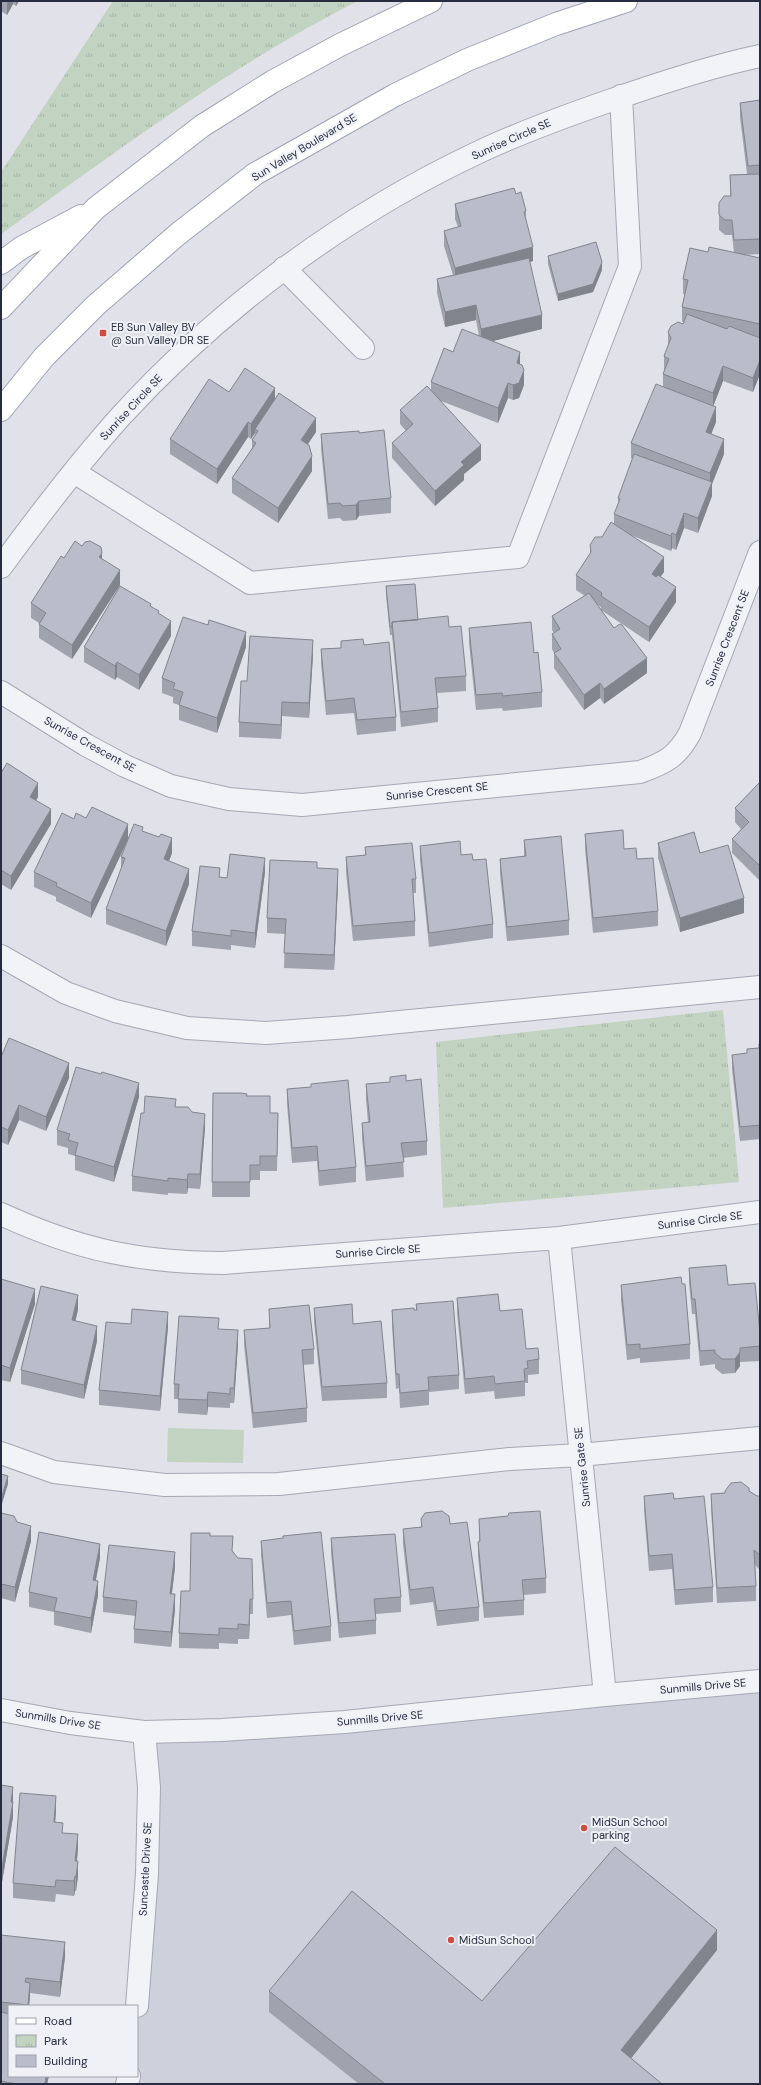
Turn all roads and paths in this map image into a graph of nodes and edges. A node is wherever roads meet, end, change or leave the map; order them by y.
1 (431, 1) edge
2 (626, 1) edge
3 (760, 56) edge
4 (621, 96) junction
5 (96, 208) junction
6 (1, 263) edge
7 (284, 268) junction
8 (1, 308) edge
9 (362, 348) dead end
10 (1, 410) edge
11 (74, 472) junction
12 (760, 552) edge
13 (1, 567) edge
14 (1, 692) edge
15 (1, 956) edge
16 (760, 987) edge
17 (760, 1212) edge
18 (1, 1214) edge
19 (559, 1238) junction
20 (760, 1438) edge
21 (1, 1453) edge
22 (580, 1455) junction
23 (760, 1681) edge
24 (605, 1695) junction
25 (1, 1710) edge
26 (144, 1732) junction
27 (136, 2005) edge

1 - 5 main road
2 - 10 main road, Sun Valley Boulevard SE
3 - 4 street, Sunrise Circle SE
4 - 7 street, Sunrise Circle SE
4 - 11 street
5 - 6 main road
5 - 8 main road
7 - 9 street
7 - 11 street, Sunrise Circle SE
11 - 13 street, Sunrise Circle SE
12 - 14 street, Sunrise Crescent SE
15 - 16 street
17 - 19 street, Sunrise Circle SE
18 - 19 street, Sunrise Circle SE
19 - 22 street, Sunrise Gate SE
20 - 22 street
21 - 22 street
22 - 24 street, Sunrise Gate SE
23 - 24 street, Sunmills Drive SE
24 - 26 street, Sunmills Drive SE
25 - 26 street, Sunmills Drive SE
26 - 27 street, Suncastle Drive SE

